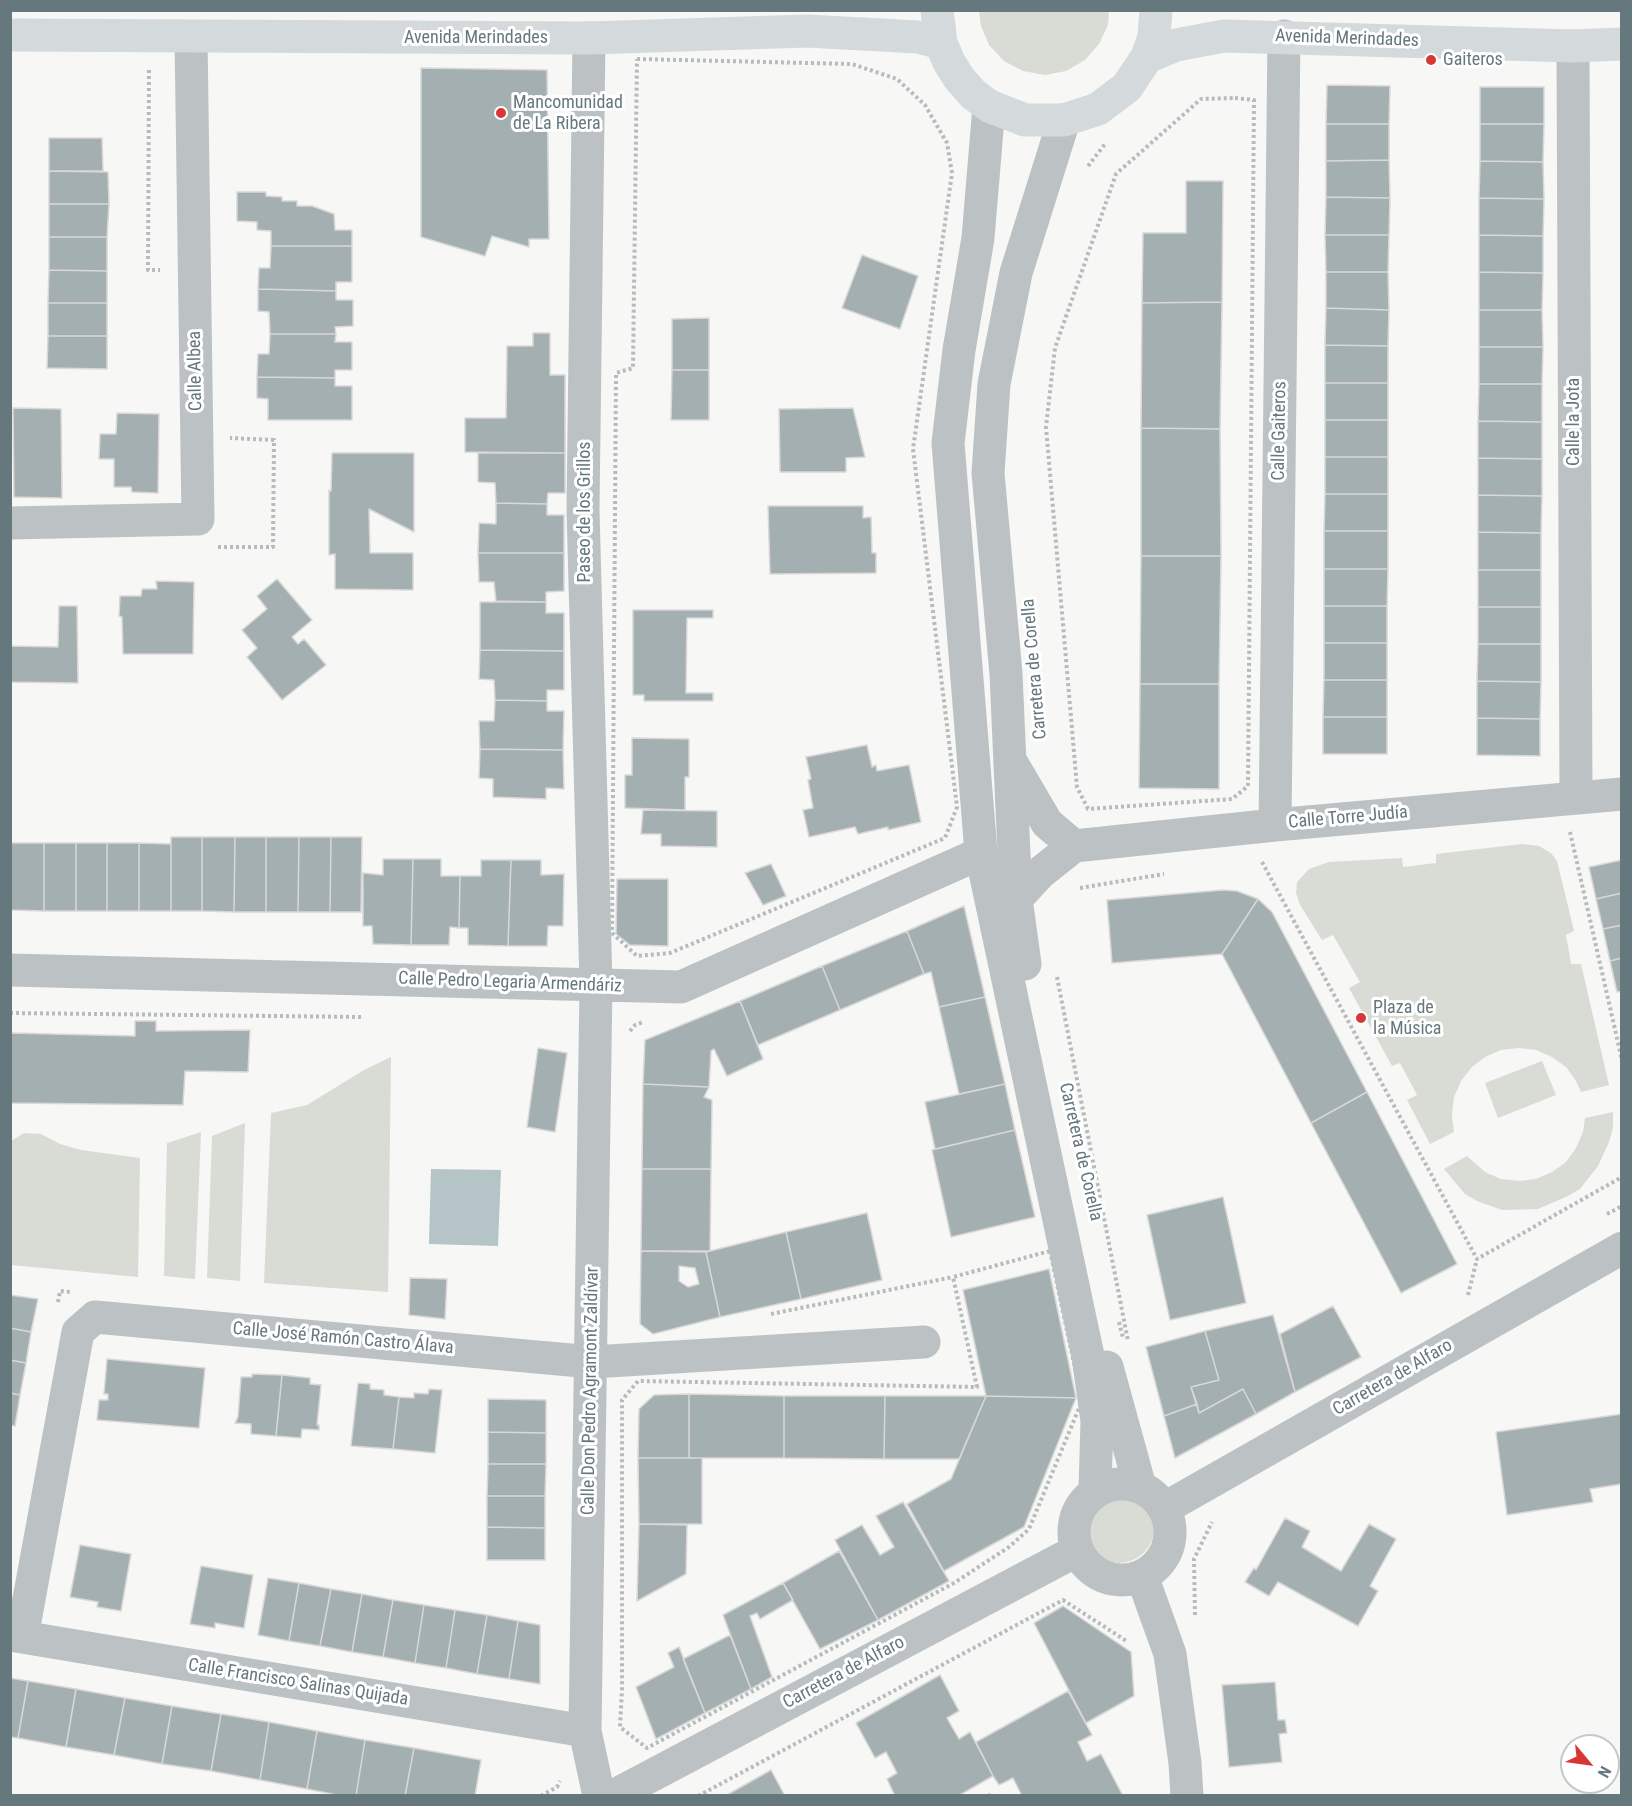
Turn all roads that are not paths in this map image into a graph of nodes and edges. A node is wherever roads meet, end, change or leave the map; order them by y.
1 (937, 10) edge
2 (1156, 10) edge
3 (10, 35) edge
4 (1284, 36) junction
5 (191, 37) junction
6 (589, 39) junction
7 (942, 43) junction
8 (1622, 44) edge
9 (1573, 46) junction
10 (1147, 57) junction
11 (989, 106) junction
12 (1064, 120) junction
13 (10, 524) edge
14 (1010, 759) junction
15 (1622, 794) edge
16 (1576, 798) junction
17 (1275, 825) junction
18 (1074, 846) junction
19 (981, 853) junction
20 (1016, 899) junction
21 (10, 970) edge
22 (596, 984) junction
23 (1622, 1248) edge
24 (924, 1342) dead end
25 (592, 1362) junction
26 (1140, 1487) junction
27 (1095, 1490) junction
28 (1165, 1508) junction
29 (1076, 1551) junction
30 (1142, 1576) junction
31 (16, 1636) edge
32 (585, 1731) junction
33 (599, 1796) edge
34 (612, 1796) edge
35 (1187, 1796) edge

1 - 7 main road
2 - 10 main road
3 - 5 main road, Avenida Merindades
4 - 9 main road, Avenida Merindades
4 - 10 main road, Avenida Merindades
4 - 17 street, Calle Gaiteros
5 - 6 main road, Avenida Merindades
5 - 13 street, Calle Albea
6 - 7 main road, Avenida Merindades
6 - 22 street, Paseo de los Grillos
7 - 11 main road
8 - 9 main road, Avenida Merindades
9 - 16 street, Calle la Jota
10 - 12 main road
11 - 12 main road
11 - 19 street, Carretera de Corella
12 - 14 street, Carretera de Corella
14 - 18 street
14 - 20 street, Carretera de Corella
15 - 16 street, Calle Torre Judía
16 - 17 street, Calle Torre Judía
17 - 18 street, Calle Torre Judía
18 - 20 street
19 - 22 street, Calle Pedro Legaria Armendáriz
19 - 27 street, Carretera de Corella
20 - 26 street, Carretera de Corella
21 - 22 street, Calle Pedro Legaria Armendáriz
22 - 25 street, Calle Don Pedro Agramont Zaldívar
23 - 28 street, Carretera de Alfaro
24 - 25 street, Calle José Ramón Castro Álava
25 - 31 street, Calle José Ramón Castro Álava
25 - 32 street, Calle Don Pedro Agramont Zaldívar
26 - 27 street
26 - 28 street
27 - 29 street
28 - 30 street
29 - 30 street
29 - 34 street, Carretera de Alfaro
30 - 35 street
31 - 32 street, Calle Francisco Salinas Quijada
32 - 33 street, Calle Don Pedro Agramont Zaldívar

